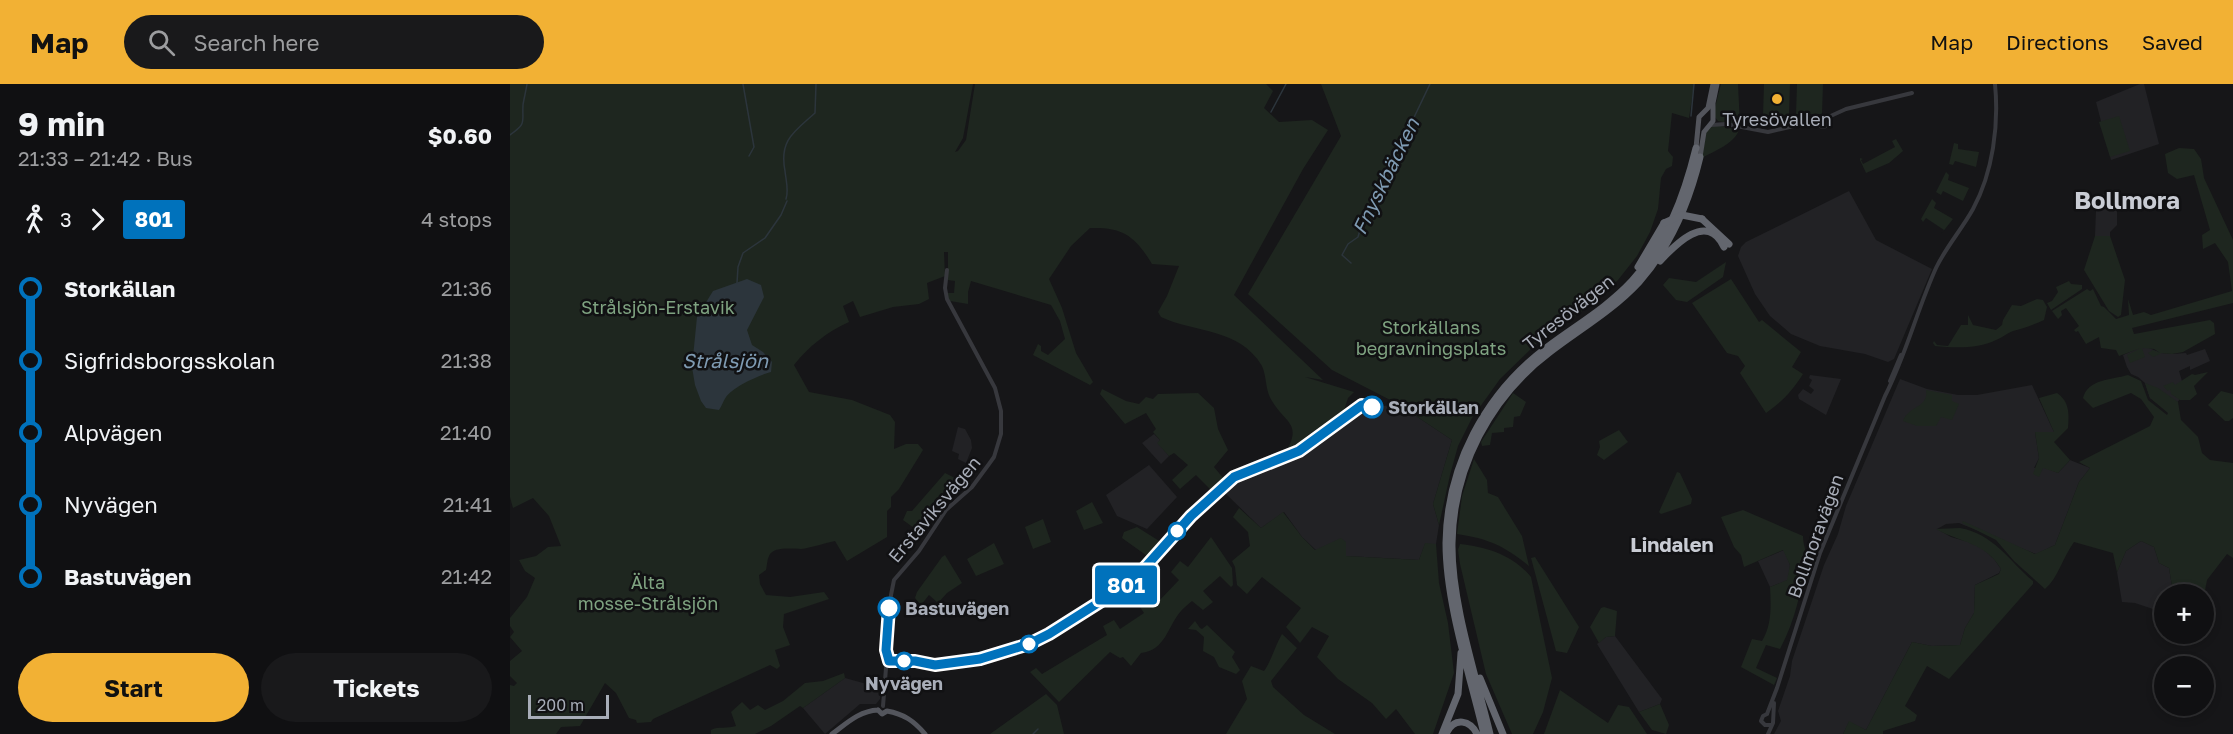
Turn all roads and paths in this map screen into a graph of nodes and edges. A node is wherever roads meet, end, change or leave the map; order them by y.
1 (1715, 84) edge
2 (1994, 84) edge
3 (1912, 93) dead end
4 (1704, 113) junction
5 (1699, 121) junction
6 (1711, 122) junction
7 (1696, 148) joint
8 (1700, 157) joint
9 (947, 270) dead end
10 (1645, 275) junction
11 (1618, 295) junction
12 (1195, 513) dead end
13 (1461, 639) junction
14 (1472, 658) junction
15 (889, 661) junction
16 (1777, 688) junction
17 (883, 709) junction
18 (1767, 714) junction
19 (1773, 716) junction
20 (1765, 725) junction
21 (1772, 725) junction
22 (832, 734) edge
23 (925, 734) edge
24 (1444, 734) edge
25 (1477, 734) edge
26 (1484, 734) edge
27 (1490, 734) edge
28 (1503, 734) edge
29 (1767, 734) edge

1 - 4 main road, Tyresövägen
1 - 6 main road, Tyresövägen
2 - 16 street, Bollmoravägen
3 - 6 street
4 - 5 main road, Tyresövägen
4 - 6 main road
5 - 6 main road
5 - 7 main road, Tyresövägen
6 - 8 main road, Tyresövägen
7 - 11 highway, Tyresövägen
8 - 10 highway, Tyresövägen
9 - 15 street, Erstaviksvägen
10 - 11 highway, bridge
10 - 14 highway, Tyresövägen
11 - 13 highway, Tyresövägen
12 - 15 street
13 - 24 highway
13 - 26 highway, Tyresövägen
14 - 27 highway, Tyresövägen
14 - 28 highway
15 - 17 street, Erstaviksvägen
16 - 18 street, Bollmoravägen
16 - 19 street, Bollmoravägen
17 - 22 main road
17 - 23 main road
18 - 19 street
18 - 20 street, Bollmoravägen
19 - 21 street, Bollmoravägen
20 - 21 street
20 - 29 street
21 - 29 street
24 - 25 highway

